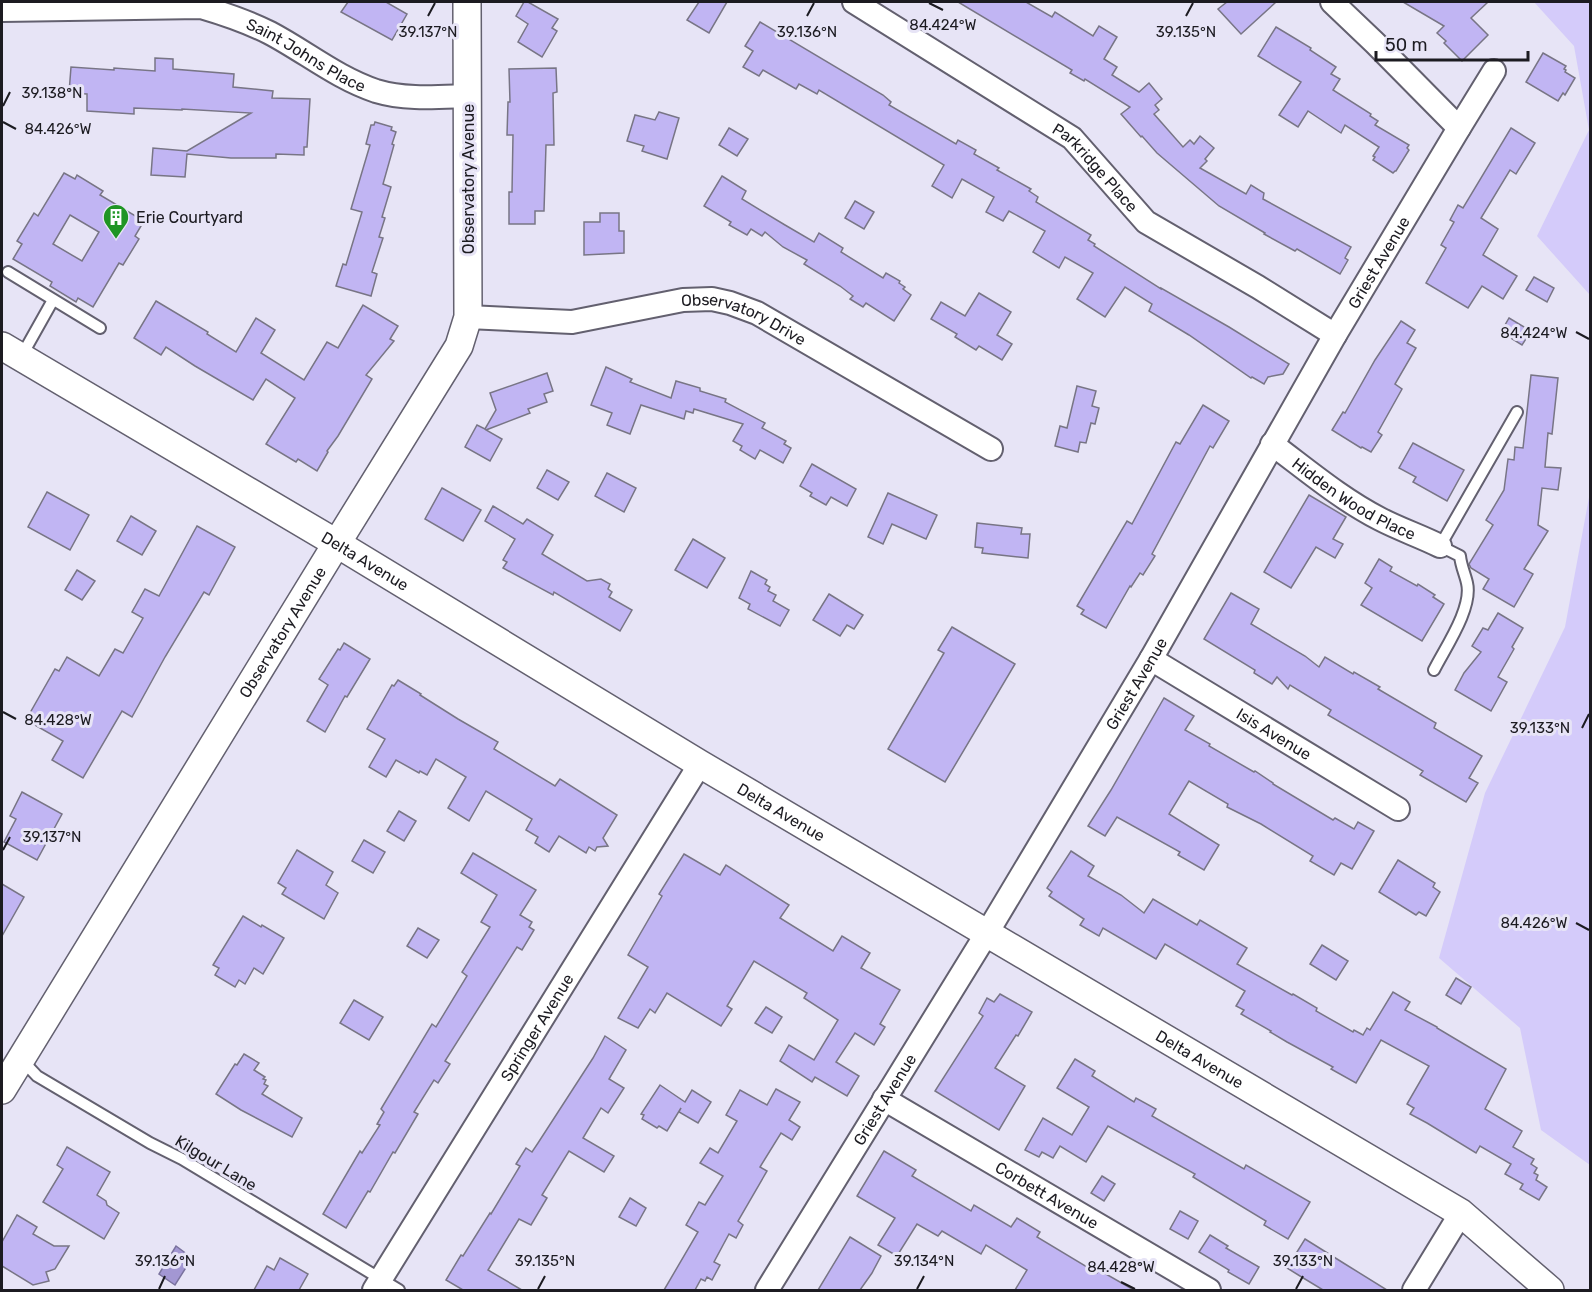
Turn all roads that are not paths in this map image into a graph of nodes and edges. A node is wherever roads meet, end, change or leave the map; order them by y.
1 (467, 2) edge
2 (854, 2) edge
3 (1332, 2) edge
4 (59, 5) edge
5 (2, 10) edge
6 (1494, 71) dead end
7 (468, 96) junction
8 (1459, 128) junction
9 (8, 272) dead end
10 (53, 300) junction
11 (468, 317) junction
12 (100, 328) dead end
13 (1335, 335) junction
14 (11, 351) edge
15 (1517, 412) dead end
16 (1272, 444) junction
17 (992, 449) dead end
18 (336, 543) junction
19 (1440, 546) junction
20 (1151, 659) junction
21 (1434, 670) dead end
22 (700, 764) junction
23 (1398, 808) dead end
24 (987, 933) junction
25 (21, 1058) junction
26 (2, 1090) edge
27 (884, 1099) junction
28 (1461, 1213) junction
29 (384, 1287) edge
30 (767, 1290) edge
31 (1209, 1290) edge
32 (1414, 1290) edge
33 (1550, 1290) edge

1 - 7 street, Observatory Avenue
2 - 13 street, Parkridge Place
3 - 8 street
4 - 5 street, Saint Johns Place
4 - 7 street, Saint Johns Place
6 - 8 street, Griest Avenue
7 - 11 street, Observatory Avenue
8 - 13 street, Griest Avenue
9 - 10 lane
10 - 12 lane
10 - 14 lane
11 - 17 street, Observatory Drive
11 - 18 street, Observatory Avenue
13 - 16 street, Griest Avenue
14 - 18 street, Delta Avenue
15 - 19 lane
16 - 19 street, Hidden Wood Place
16 - 20 street, Griest Avenue
18 - 22 street, Delta Avenue
18 - 25 street, Observatory Avenue
19 - 21 lane, Hidden Wood Place
20 - 23 street, Isis Avenue
20 - 24 street, Griest Avenue
22 - 24 street, Delta Avenue
22 - 29 street, Springer Avenue
24 - 27 street, Griest Avenue
24 - 28 street, Delta Avenue
25 - 26 street, Observatory Avenue
25 - 29 lane, Kilgour Lane
27 - 30 street, Griest Avenue
27 - 31 street, Corbett Avenue
28 - 32 street
28 - 33 street, Delta Avenue

